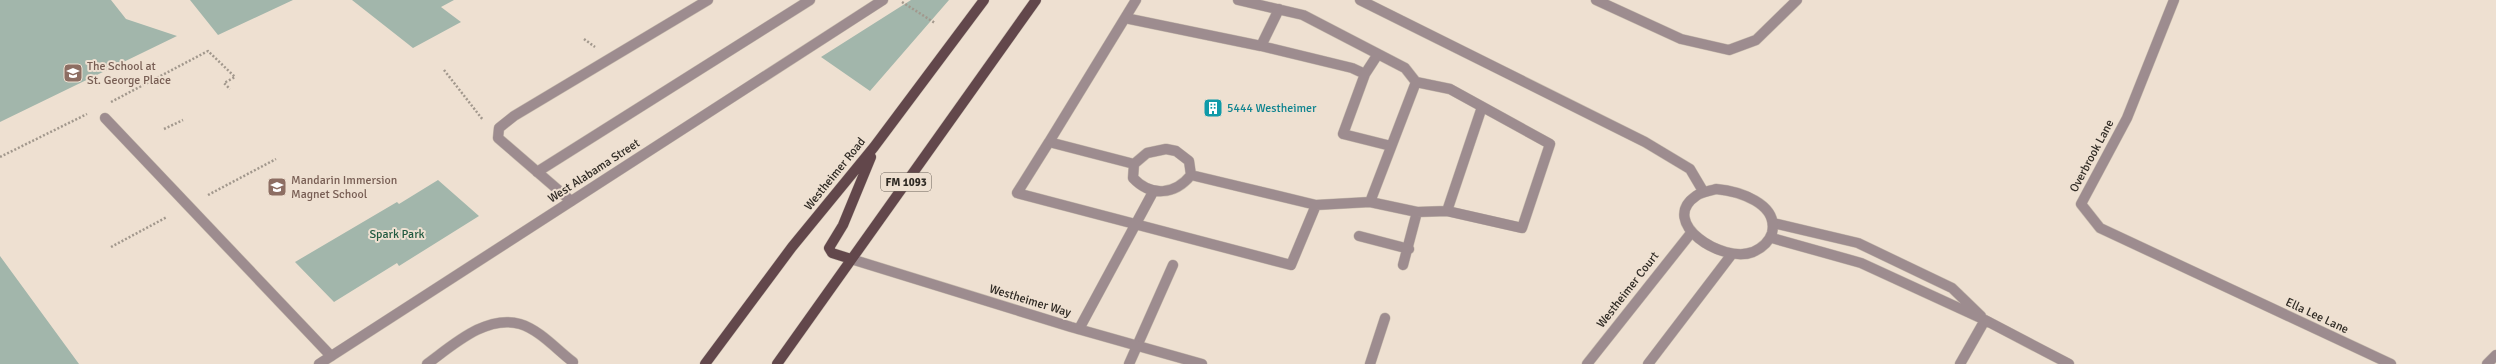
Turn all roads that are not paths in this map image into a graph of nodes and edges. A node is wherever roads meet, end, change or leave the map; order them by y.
1 (708, 0) edge
2 (810, 0) edge
3 (883, 0) edge
4 (984, 0) edge
5 (1036, 0) edge
6 (1136, 0) edge
7 (1238, 0) edge
8 (1360, 0) edge
9 (1596, 0) edge
10 (1797, 0) edge
11 (2174, 0) edge
12 (1279, 9) junction
13 (1126, 18) junction
14 (1261, 46) junction
15 (1378, 54) junction
16 (1365, 74) junction
17 (1416, 82) junction
18 (1482, 107) junction
19 (105, 118) dead end
20 (1048, 142) junction
21 (1391, 146) junction
22 (874, 147) junction
23 (1134, 164) junction
24 (537, 172) junction
25 (1191, 176) junction
26 (1703, 191) junction
27 (1153, 192) junction
28 (571, 201) junction
29 (1370, 202) junction
30 (1316, 205) junction
31 (1447, 211) junction
32 (1417, 212) junction
33 (1773, 223) junction
34 (1136, 225) junction
35 (1691, 233) junction
36 (1359, 236) dead end
37 (1772, 238) junction
38 (1409, 249) junction
39 (1732, 254) junction
40 (851, 260) junction
41 (1173, 265) dead end
42 (1403, 265) dead end
43 (2233, 290) joint
44 (1385, 318) dead end
45 (1986, 320) junction
46 (1079, 329) junction
47 (1137, 346) junction
48 (2496, 355) edge
49 (331, 356) junction
50 (573, 362) dead end
51 (319, 364) edge
52 (427, 364) edge
53 (705, 364) edge
54 (777, 364) edge
55 (1129, 364) edge
56 (1202, 364) edge
57 (1370, 364) edge
58 (1586, 364) edge
59 (1648, 364) edge
60 (1960, 364) edge
61 (2069, 364) edge
62 (2391, 364) edge
63 (2487, 364) edge

1 - 24 street
2 - 24 street
3 - 28 street, West Alabama Street
4 - 22 main road, Westheimer Road
5 - 40 main road, FM 1093
6 - 13 street
7 - 12 street
8 - 26 street
9 - 10 street
11 - 43 street, Overbrook Lane
12 - 14 street
12 - 15 street
13 - 14 street
13 - 20 street
14 - 16 street
15 - 16 street
15 - 17 street
16 - 21 street
17 - 18 street
17 - 21 street
18 - 31 street
18 - 31 street
19 - 49 street
20 - 23 street
20 - 34 street
21 - 29 street
22 - 40 main road
22 - 53 main road, Westheimer Road
23 - 25 street
23 - 27 street
24 - 28 street
25 - 27 street
25 - 30 street
26 - 33 street
26 - 35 street
27 - 34 street
28 - 49 street, West Alabama Street
29 - 30 street
29 - 32 street
30 - 34 street
31 - 32 street
32 - 38 street
33 - 37 street
33 - 45 street
34 - 46 street
35 - 39 street
35 - 58 street, Westheimer Court
36 - 38 street
37 - 39 street
37 - 45 street
38 - 42 street
39 - 59 street
40 - 46 street, Westheimer Way
40 - 54 main road, FM 1093
41 - 47 street
43 - 62 street, Ella Lee Lane
44 - 57 street
45 - 60 street
45 - 61 street
46 - 47 street, Westheimer Way
47 - 55 street
47 - 56 street, Westheimer Way
48 - 63 street
49 - 51 street, West Alabama Street
50 - 52 street

